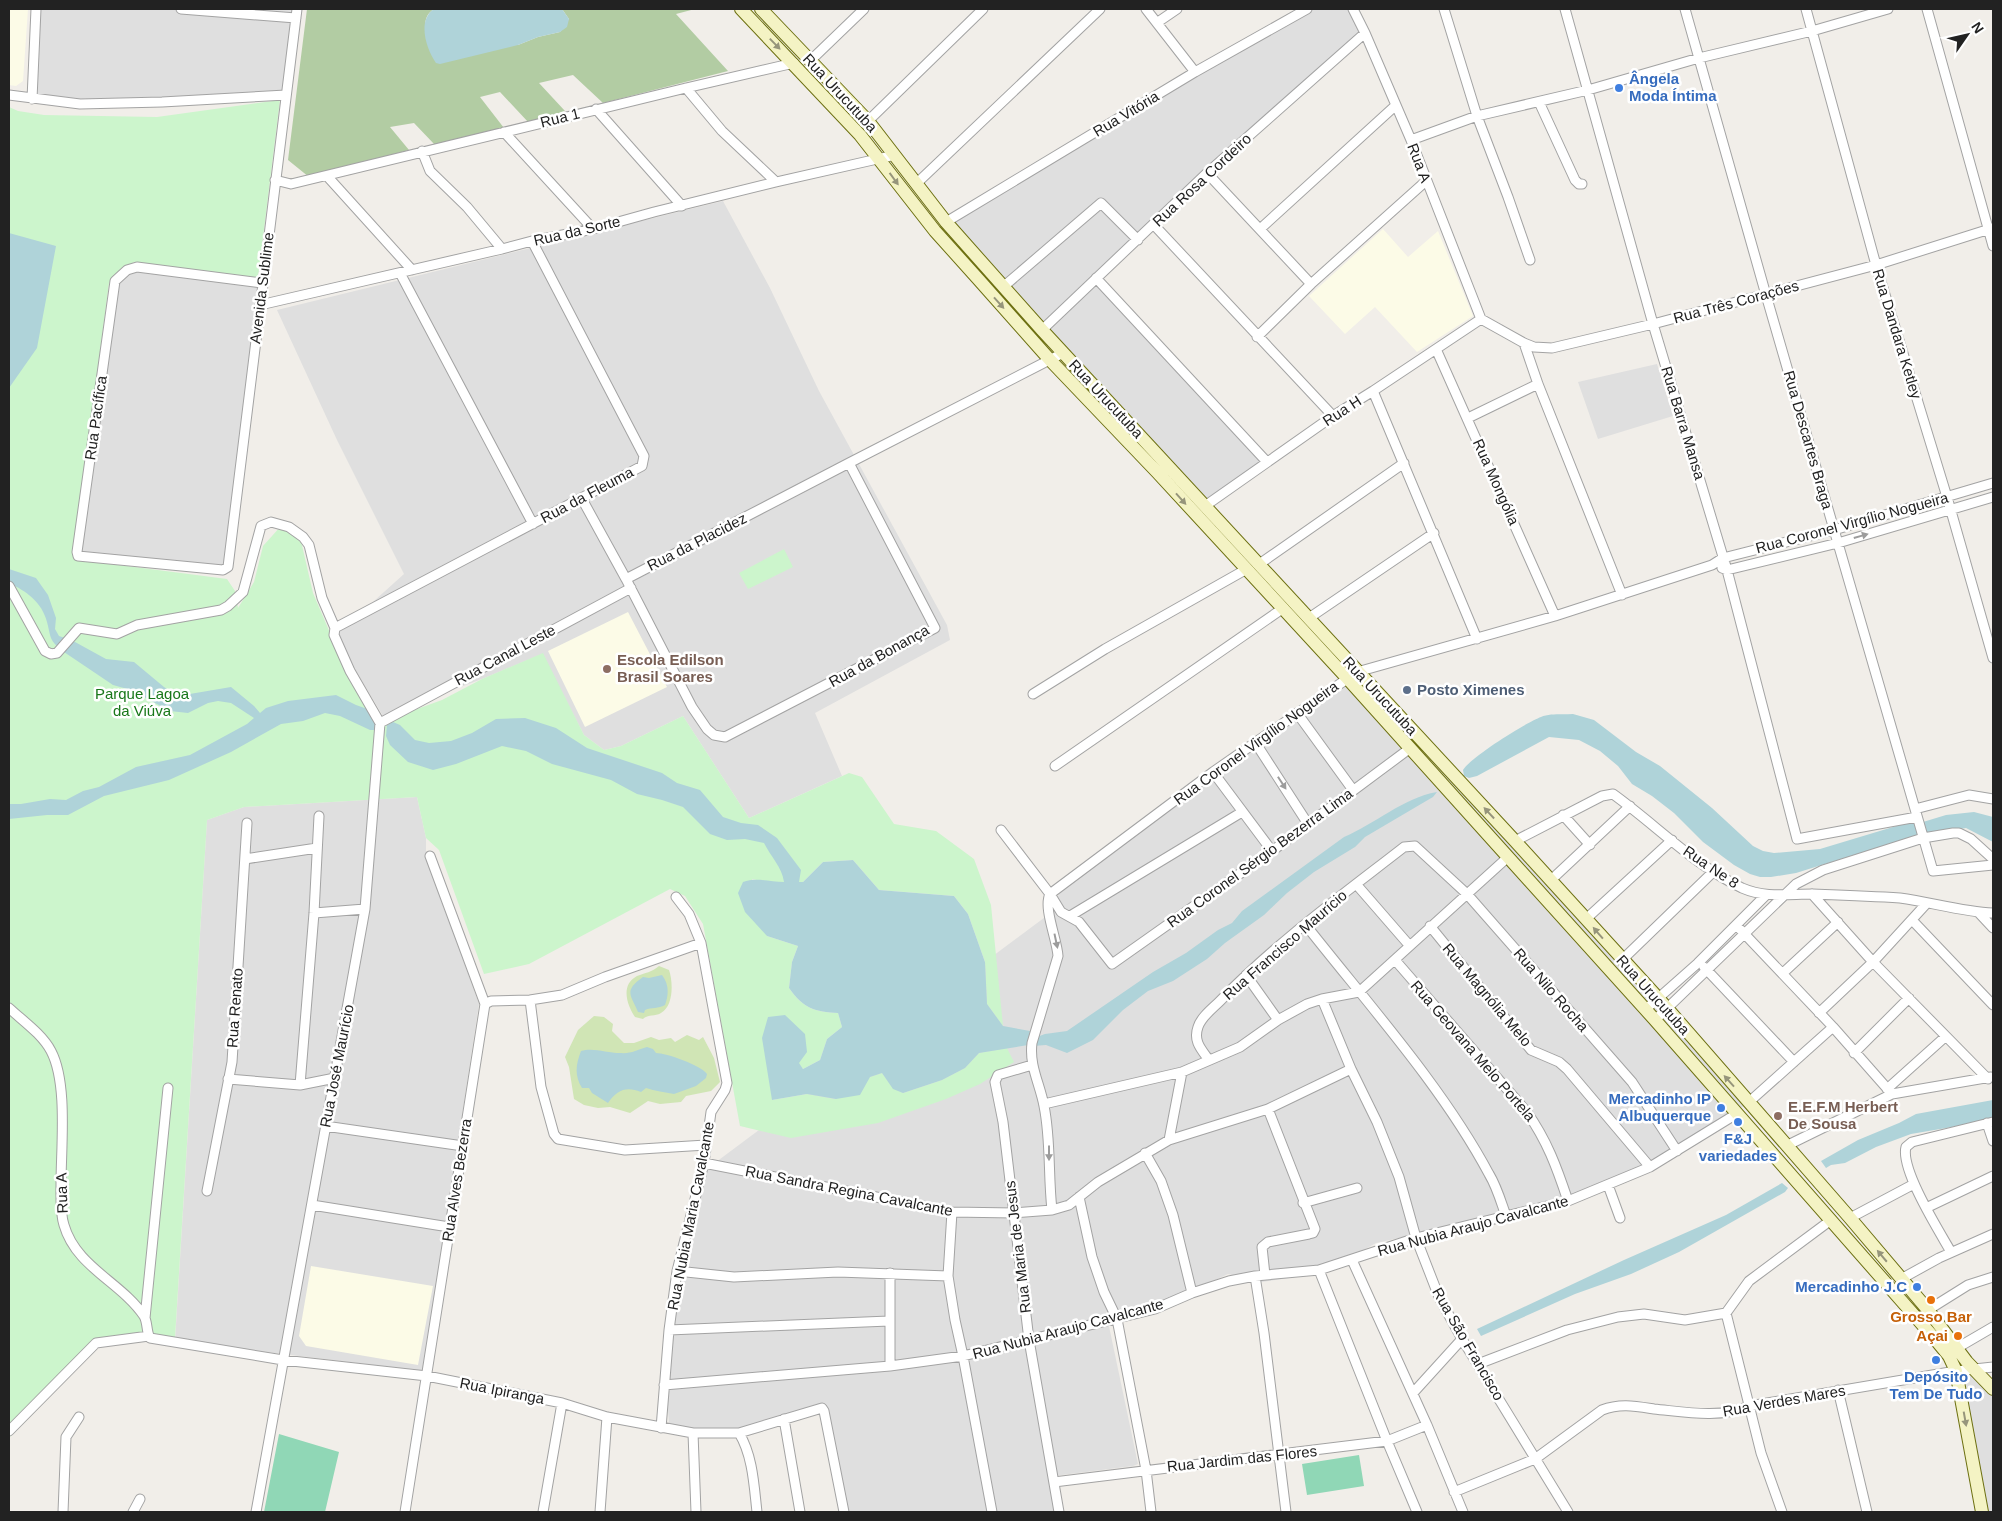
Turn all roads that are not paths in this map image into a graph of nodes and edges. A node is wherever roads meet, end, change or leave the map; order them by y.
1 (36, 9) edge
2 (181, 9) edge
3 (743, 9) edge
4 (761, 9) edge
5 (864, 9) edge
6 (983, 9) edge
7 (1100, 9) edge
8 (1146, 9) edge
9 (1177, 9) edge
10 (1307, 9) edge
11 (1353, 9) edge
12 (1444, 9) edge
13 (1565, 9) edge
14 (1685, 9) edge
15 (1806, 9) edge
16 (1888, 9) edge
17 (1927, 9) edge
18 (296, 13) edge
19 (1158, 22) junction
20 (1812, 31) junction
21 (1365, 33) junction
22 (1699, 58) junction
23 (810, 61) junction
24 (794, 64) junction
25 (1195, 72) junction
26 (686, 88) junction
27 (1588, 90) junction
28 (9, 95) edge
29 (286, 95) junction
30 (32, 99) junction
31 (1539, 102) junction
32 (1395, 106) junction
33 (596, 109) junction
34 (1477, 116) junction
35 (868, 121) junction
36 (504, 132) junction
37 (1411, 140) junction
38 (422, 151) junction
39 (895, 156) junction
40 (880, 159) junction
41 (1207, 173) junction
42 (327, 176) junction
43 (275, 180) junction
44 (1426, 181) junction
45 (776, 182) junction
46 (917, 183) junction
47 (1582, 184) dead end
48 (682, 206) junction
49 (946, 222) junction
50 (1154, 225) junction
51 (593, 229) junction
52 (1260, 229) junction
53 (1991, 229) edge
54 (1138, 240) junction
55 (532, 241) junction
56 (1993, 246) edge
57 (502, 249) junction
58 (1530, 260) dead end
59 (1876, 266) junction
60 (412, 270) junction
61 (400, 273) junction
62 (1096, 278) junction
63 (262, 283) junction
64 (1311, 284) junction
65 (1004, 287) junction
66 (1766, 295) junction
67 (260, 305) junction
68 (1481, 319) junction
69 (1653, 324) junction
70 (1042, 330) junction
71 (1257, 336) junction
72 (1524, 343) junction
73 (1436, 350) junction
74 (1063, 353) junction
75 (1050, 360) junction
76 (1538, 384) junction
77 (1374, 391) junction
78 (1333, 416) junction
79 (1468, 418) junction
80 (1145, 450) junction
81 (1267, 462) junction
82 (1404, 463) junction
83 (849, 464) junction
84 (1161, 468) junction
85 (1993, 483) edge
86 (1947, 497) junction
87 (1993, 497) edge
88 (582, 499) junction
89 (1204, 506) junction
90 (1950, 509) junction
91 (533, 524) junction
92 (1834, 530) junction
93 (1434, 533) junction
94 (1838, 542) junction
95 (1723, 558) junction
96 (1258, 565) junction
97 (1712, 565) junction
98 (228, 567) joint
99 (1246, 570) junction
100 (1727, 570) junction
101 (626, 579) junction
102 (9, 586) edge
103 (631, 588) junction
104 (1622, 595) junction
105 (1282, 609) junction
106 (1555, 616) junction
107 (1309, 618) junction
108 (335, 628) junction
109 (1478, 638) junction
110 (1993, 658) edge
111 (1352, 675) junction
112 (1033, 694) dead end
113 (1297, 713) junction
114 (380, 723) junction
115 (1255, 742) junction
116 (1409, 749) junction
117 (1055, 766) dead end
118 (1213, 772) junction
119 (1354, 790) junction
120 (1993, 799) edge
121 (1630, 806) junction
122 (1242, 812) junction
123 (1916, 813) junction
124 (1563, 815) junction
125 (319, 816) dead end
126 (247, 823) dead end
127 (1308, 824) junction
128 (1001, 830) dead end
129 (1923, 838) junction
130 (1672, 840) junction
131 (1515, 841) junction
132 (1590, 845) junction
133 (1407, 846) joint
134 (317, 848) junction
135 (1272, 851) junction
136 (430, 856) dead end
137 (1508, 857) junction
138 (245, 859) junction
139 (1993, 859) edge
140 (1993, 865) edge
141 (1713, 872) junction
142 (1550, 881) junction
143 (1356, 884) junction
144 (1050, 894) junction
145 (1467, 894) junction
146 (1812, 894) junction
147 (1766, 895) junction
148 (1786, 895) junction
149 (676, 897) dead end
150 (1927, 903) junction
151 (365, 909) junction
152 (314, 913) junction
153 (1979, 913) junction
154 (1993, 913) edge
155 (1070, 916) junction
156 (1586, 919) junction
157 (1912, 920) junction
158 (1838, 922) junction
159 (1305, 924) junction
160 (1430, 926) junction
161 (1737, 926) junction
162 (1993, 928) edge
163 (1746, 933) junction
164 (701, 943) junction
165 (1409, 945) junction
166 (1394, 960) junction
167 (1622, 960) junction
168 (1874, 962) junction
169 (1698, 963) junction
170 (1708, 970) junction
171 (1783, 973) junction
172 (1246, 975) junction
173 (1358, 992) junction
174 (1909, 998) junction
175 (1322, 999) junction
176 (530, 1000) junction
177 (485, 1004) junction
178 (1662, 1004) junction
179 (1993, 1005) edge
180 (9, 1008) edge
181 (1646, 1009) junction
182 (1819, 1013) junction
183 (1278, 1020) junction
184 (1655, 1020) junction
185 (1833, 1027) junction
186 (1945, 1036) junction
187 (1854, 1053) junction
188 (1209, 1060) junction
189 (1794, 1062) junction
190 (1032, 1065) junction
191 (1351, 1069) junction
192 (1182, 1072) junction
193 (1990, 1077) edge
194 (228, 1078) junction
195 (335, 1078) junction
196 (300, 1085) junction
197 (168, 1088) dead end
198 (1889, 1092) junction
199 (1749, 1102) junction
200 (1044, 1104) junction
201 (1268, 1109) junction
202 (1738, 1114) junction
203 (1990, 1122) edge
204 (325, 1126) junction
205 (1168, 1140) junction
206 (1993, 1141) edge
207 (706, 1145) junction
208 (463, 1146) junction
209 (1786, 1146) junction
210 (1677, 1151) junction
211 (1145, 1153) junction
212 (704, 1163) junction
213 (1650, 1167) junction
214 (1993, 1176) edge
215 (1914, 1184) junction
216 (1608, 1185) junction
217 (1357, 1188) dead end
218 (208, 1191) dead end
219 (1079, 1197) junction
220 (1568, 1201) junction
221 (1304, 1203) junction
222 (312, 1205) junction
223 (1926, 1208) junction
224 (1052, 1210) junction
225 (952, 1212) junction
226 (1014, 1213) junction
227 (1506, 1216) junction
228 (1620, 1218) dead end
229 (1850, 1218) junction
230 (1831, 1220) junction
231 (449, 1228) junction
232 (1993, 1234) edge
233 (1416, 1238) junction
234 (1951, 1252) junction
235 (1352, 1260) junction
236 (677, 1270) junction
237 (1319, 1270) junction
238 (890, 1273) junction
239 (1265, 1275) junction
240 (948, 1276) junction
241 (1255, 1276) junction
242 (1993, 1277) edge
243 (1901, 1279) junction
244 (1192, 1293) junction
245 (1928, 1310) junction
246 (1726, 1313) junction
247 (145, 1318) junction
248 (1117, 1319) junction
249 (889, 1321) junction
250 (1993, 1327) edge
251 (669, 1330) junction
252 (148, 1336) junction
253 (1462, 1339) junction
254 (1030, 1340) junction
255 (1957, 1348) junction
256 (963, 1356) junction
257 (282, 1360) junction
258 (1478, 1364) junction
259 (890, 1366) junction
260 (1993, 1368) edge
261 (1956, 1371) junction
262 (1975, 1371) junction
263 (427, 1376) junction
264 (664, 1385) junction
265 (1993, 1389) edge
266 (1838, 1390) junction
267 (1413, 1393) junction
268 (562, 1403) junction
269 (1749, 1406) junction
270 (79, 1416) dead end
271 (607, 1417) junction
272 (784, 1420) junction
273 (1427, 1425) junction
274 (661, 1428) junction
275 (9, 1430) edge
276 (694, 1433) junction
277 (740, 1433) junction
278 (1387, 1441) junction
279 (1280, 1456) junction
280 (1535, 1459) junction
281 (1146, 1470) junction
282 (1054, 1482) junction
283 (1454, 1492) junction
284 (140, 1499) dead end
285 (64, 1512) edge
286 (133, 1512) edge
287 (256, 1512) edge
288 (405, 1512) edge
289 (543, 1512) edge
290 (600, 1512) edge
291 (696, 1512) edge
292 (757, 1512) edge
293 (800, 1512) edge
294 (844, 1512) edge
295 (992, 1512) edge
296 (1059, 1512) edge
297 (1151, 1512) edge
298 (1286, 1512) edge
299 (1418, 1512) edge
300 (1463, 1512) edge
301 (1568, 1512) edge
302 (1782, 1512) edge
303 (1867, 1512) edge
304 (1982, 1512) edge

1 - 30 street
2 - 18 street
3 -> 24 street, Rua Urucutuba
4 - 23 street, Rua Urucutuba
5 - 23 street
6 - 35 street
7 - 46 street
8 - 19 street
9 - 19 street
10 - 25 street, Rua Vitória
11 - 21 street, Rua A
12 - 34 street
13 - 27 street, Rua Barra Mansa
14 - 22 street, Rua Descartes Braga
15 - 20 street, Rua Dandara Ketley
16 - 20 street
17 - 53 street
18 - 29 street, Avenida Sublime
19 - 25 street
20 - 22 street
20 - 59 street, Rua Dandara Ketley
21 - 32 street, Rua A
21 - 41 street, Rua Rosa Cordeiro
22 - 27 street
22 - 66 street, Rua Descartes Braga
23 - 35 street, Rua Urucutuba
24 - 26 street, Rua 1
24 - 40 street, Rua Urucutuba
25 - 49 street, Rua Vitória
26 - 33 street, Rua 1
26 - 45 street
27 - 31 street
27 - 69 street, Rua Barra Mansa
28 - 30 street
29 - 30 street
29 - 43 street, Avenida Sublime
31 - 34 street
31 - 47 street
32 - 37 street, Rua A
32 - 52 street
33 - 36 street, Rua 1
33 - 48 street
34 - 37 street
34 - 58 street
35 - 39 street, Rua Urucutuba
36 - 38 street, Rua 1
36 - 51 street
37 - 44 street, Rua A
38 - 42 street, Rua 1
38 - 57 street
39 - 40 street, Rua da Sorte
39 - 46 street, Rua Urucutuba
40 - 45 street, Rua da Sorte
40 -> 75 street, Rua Urucutuba
41 - 50 street, Rua Rosa Cordeiro
41 - 52 street
42 - 43 street, Rua 1
42 - 60 street
43 - 63 street, Avenida Sublime
44 - 64 street
44 - 68 street, Rua A
45 - 48 street, Rua da Sorte
46 - 49 street, Rua Urucutuba
48 - 51 street, Rua da Sorte
49 - 65 street, Rua Urucutuba
50 - 54 street, Rua Rosa Cordeiro
50 - 71 street
51 - 55 street, Rua da Sorte
52 - 64 street
53 - 56 street
53 - 59 street, Rua Três Corações
54 - 62 street, Rua Rosa Cordeiro
54 - 65 street
55 - 57 street, Rua da Sorte
55 - 88 street, Rua da Fleuma
57 - 60 street, Rua da Sorte
59 - 66 street, Rua Três Corações
59 - 86 street, Rua Dandara Ketley
60 - 61 street, Rua da Sorte
61 - 67 street, Rua da Sorte
61 - 91 street
62 - 70 street, Rua Rosa Cordeiro
62 - 81 street
63 - 67 street, Avenida Sublime
63 - 98 street, Rua Pacífica
64 - 71 street
65 - 70 street, Rua Urucutuba
66 - 69 street, Rua Três Corações
66 - 92 street, Rua Descartes Braga
67 - 98 street, Avenida Sublime
68 - 72 street, Rua Três Corações
68 - 73 street, Rua H
69 - 72 street, Rua Três Corações
69 - 95 street, Rua Barra Mansa
70 - 74 street, Rua Urucutuba
71 - 78 street
72 - 76 street
73 - 77 street, Rua H
73 - 79 street, Rua Mongólia
74 - 75 street
74 - 80 street, Rua Urucutuba
75 - 80 street, Rua Urucutuba
75 - 83 street
76 - 79 street
76 - 104 street
77 - 78 street, Rua H
77 - 82 street
78 - 81 street, Rua H
79 - 106 street, Rua Mongólia
80 - 84 street, Rua Urucutuba
81 - 89 street, Rua H
82 - 93 street
82 - 96 street
83 - 101 street, Rua da Placidez
83 - 103 street, Rua da Bonança
84 - 89 street, Rua Urucutuba
84 -> 99 street, Rua Urucutuba
85 - 86 street, Rua Coronel Virgílio Nogueira
86 - 90 street, Rua Dandara Ketley
86 - 92 street, Rua Coronel Virgílio Nogueira
87 - 90 street, Rua Coronel Virgílio Nogueira
88 - 91 street, Rua da Fleuma
88 - 101 street
89 - 96 street, Rua Urucutuba
94 -> 90 street, Rua Coronel Virgílio Nogueira
90 - 110 street, Rua Dandara Ketley
91 - 108 street, Rua da Fleuma
92 - 94 street, Rua Descartes Braga
92 - 95 street, Rua Coronel Virgílio Nogueira
93 - 107 street
93 - 109 street
94 - 100 street, Rua Coronel Virgílio Nogueira
94 - 123 street, Rua Descartes Braga
95 - 97 street, Rua Coronel Virgílio Nogueira
95 - 100 street, Rua Barra Mansa
96 - 107 street, Rua Urucutuba
97 - 100 street
97 - 104 street, Rua Coronel Virgílio Nogueira
99 - 105 street, Rua Urucutuba
99 - 112 street
100 - 123 street, Rua Barra Mansa
101 - 103 street, Rua da Bonança
102 - 108 street
103 - 114 street, Rua Canal Leste
104 - 106 street, Rua Coronel Virgílio Nogueira
105 - 111 street, Rua Urucutuba
105 - 117 street
106 - 109 street, Rua Coronel Virgílio Nogueira
107 - 111 street, Rua Urucutuba
108 - 114 street
109 - 111 street, Rua Coronel Virgílio Nogueira
111 - 113 street, Rua Coronel Virgílio Nogueira
111 - 116 street, Rua Urucutuba
131 -> 111 street, Rua Urucutuba
113 - 115 street, Rua Coronel Virgílio Nogueira
113 - 119 street
114 - 151 street, Rua José Maurício
115 - 118 street, Rua Coronel Virgílio Nogueira
115 -> 127 street
116 - 119 street, Rua Coronel Sérgio Bezerra Lima
116 - 137 street, Rua Urucutuba
118 - 122 street
118 - 144 street, Rua Coronel Virgílio Nogueira
119 - 127 street, Rua Coronel Sérgio Bezerra Lima
120 - 123 street
121 - 124 street, Rua Ne 8
121 - 130 street, Rua Ne 8
121 - 132 street
122 - 135 street
122 - 155 street
123 - 129 street, Rua Descartes Braga
124 - 131 street, Rua Ne 8
124 - 132 street
125 - 134 street
126 - 138 street, Rua Renato
127 - 135 street, Rua Coronel Sérgio Bezerra Lima
128 - 144 street
129 - 139 street
129 - 140 street, Rua Descartes Braga
129 - 148 street
130 - 141 street, Rua Ne 8
130 - 156 street
131 - 142 street, Rua Urucutuba
132 - 142 street
133 - 143 street, Rua Francisco Maurício
133 - 145 street, Rua Nilo Rocha
134 - 138 street
134 - 152 street
135 - 155 street, Rua Coronel Sérgio Bezerra Lima
136 - 177 street, Rua Alves Bezerra
137 - 145 street
137 - 181 street, Rua Urucutuba
138 - 194 street, Rua Renato
141 - 147 street, Rua Ne 8
141 - 167 street
142 - 156 street, Rua Urucutuba
143 - 159 street, Rua Francisco Maurício
143 - 165 street
144 - 155 street
144 -> 190 street
145 - 160 street
145 - 210 street, Rua Nilo Rocha
146 - 148 street, Rua Ne 8
146 - 150 street, Rua Ne 8
146 - 158 street
147 - 148 street, Rua Ne 8
147 - 161 street
148 - 163 street
149 - 164 street, Rua Nubia Maria Cavalcante
150 - 153 street, Rua Ne 8
150 - 157 street
151 - 152 street
151 - 195 street, Rua José Maurício
152 - 196 street
153 - 154 street, Rua Ne 8
153 - 162 street
167 -> 156 street, Rua Urucutuba
157 - 168 street
157 - 179 street
158 - 168 street
158 - 171 street
159 - 172 street, Rua Francisco Maurício
159 - 173 street
160 - 165 street
160 - 213 street, Rua Magnólia Melo
161 - 163 street
161 - 169 street
163 - 170 street
163 - 171 street
164 - 176 street
164 - 207 street, Rua Nubia Maria Cavalcante
165 - 166 street
166 - 173 street
166 - 220 street, Rua Geovana Melo Portela
167 - 178 street, Rua Urucutuba
168 - 174 street
168 - 182 street
169 - 170 street
169 - 178 street
170 - 178 street
170 - 189 street
171 - 182 street
172 - 183 street
172 - 188 street, Rua Francisco Maurício
173 - 175 street
173 - 227 street
174 - 186 street
174 - 187 street
175 - 183 street
175 - 191 street, Rua São Francisco
176 - 177 street
176 - 207 street
177 - 208 street, Rua Alves Bezerra
178 - 181 street
178 - 184 street
199 -> 178 street, Rua Urucutuba
180 - 247 street, Rua A
181 - 184 street, Rua Urucutuba
182 - 185 street
183 - 188 street
184 - 202 street, Rua Urucutuba
185 - 187 street
185 - 189 street
186 - 193 street
186 - 198 street
187 - 198 street
188 - 192 street
189 - 199 street
190 - 200 street
190 - 226 street, Rua Maria de Jesus
191 - 201 street, Rua Sandra Regina Cavalcante
191 - 233 street, Rua São Francisco
192 - 200 street
192 - 205 street
193 - 198 street
194 - 196 street
194 - 218 street, Rua Renato
195 - 196 street
195 - 204 street, Rua José Maurício
197 - 247 street
198 - 209 street
199 - 209 street, Rua Urucutuba
200 -> 224 street
201 - 205 street, Rua Sandra Regina Cavalcante
201 - 221 street
202 - 210 street, Rua Nubia Araujo Cavalcante
202 - 230 street, Rua Urucutuba
203 - 206 street
203 - 215 street
204 - 208 street
204 - 222 street, Rua José Maurício
205 - 211 street, Rua Sandra Regina Cavalcante
207 - 212 street, Rua Nubia Maria Cavalcante
208 - 231 street, Rua Alves Bezerra
209 - 229 street, Rua Urucutuba
210 - 213 street, Rua Nubia Araujo Cavalcante
211 - 219 street, Rua Sandra Regina Cavalcante
211 - 244 street
212 - 225 street, Rua Sandra Regina Cavalcante
212 - 236 street, Rua Nubia Maria Cavalcante
213 - 216 street, Rua Nubia Araujo Cavalcante
214 - 223 street
215 - 223 street
215 - 229 street
216 - 220 street, Rua Nubia Araujo Cavalcante
216 - 228 street
217 - 221 street
219 - 224 street, Rua Sandra Regina Cavalcante
219 - 248 street
220 - 227 street, Rua Nubia Araujo Cavalcante
221 - 239 street
222 - 231 street
222 - 257 street, Rua José Maurício
223 - 234 street
224 - 226 street, Rua Sandra Regina Cavalcante
225 - 226 street, Rua Sandra Regina Cavalcante
225 - 240 street
226 - 254 street, Rua Maria de Jesus
227 - 233 street, Rua Nubia Araujo Cavalcante
243 -> 229 street, Rua Urucutuba
230 - 246 street
230 - 261 street, Rua Urucutuba
231 - 263 street, Rua Alves Bezerra
232 - 234 street
233 - 235 street, Rua Nubia Araujo Cavalcante
233 - 253 street, Rua São Francisco
234 - 243 street
235 - 237 street, Rua Nubia Araujo Cavalcante
235 - 267 street
236 - 238 street
236 - 251 street, Rua Nubia Maria Cavalcante
237 - 239 street, Rua Nubia Araujo Cavalcante
237 - 278 street
238 - 240 street
238 - 249 street
239 - 241 street, Rua Nubia Araujo Cavalcante
240 - 256 street
241 - 244 street, Rua Nubia Araujo Cavalcante
241 - 279 street
242 - 245 street
243 - 245 street, Rua Urucutuba
244 - 248 street, Rua Nubia Araujo Cavalcante
245 - 255 street, Rua Urucutuba
246 - 258 street
246 - 269 street
247 - 252 street
248 - 254 street, Rua Nubia Araujo Cavalcante
248 - 281 street
249 - 251 street
249 - 259 street
250 - 255 street
251 - 264 street, Rua Nubia Maria Cavalcante
252 - 257 street, Rua Ipiranga
252 - 275 street
253 - 258 street, Rua São Francisco
253 - 267 street
254 - 256 street, Rua Nubia Araujo Cavalcante
254 - 282 street, Rua Maria de Jesus
255 - 262 street, Rua Urucutuba
256 - 259 street, Rua Nubia Araujo Cavalcante
256 - 295 street
257 - 263 street, Rua Ipiranga
257 - 287 street, Rua José Maurício
258 - 280 street, Rua São Francisco
259 - 264 street, Rua Nubia Araujo Cavalcante
260 - 262 street
261 - 262 street, Rua Verdes Mares
261 - 266 street, Rua Verdes Mares
261 -> 304 street, Rua Urucutuba
262 - 265 street, Rua Urucutuba
263 - 268 street, Rua Ipiranga
263 - 288 street, Rua Alves Bezerra
264 - 274 street, Rua Nubia Maria Cavalcante
266 - 269 street, Rua Verdes Mares
266 - 303 street
267 - 273 street
268 - 271 street, Rua Ipiranga
268 - 289 street
269 - 280 street, Rua Verdes Mares
269 - 302 street
270 - 285 street
271 - 274 street, Rua Ipiranga
271 - 290 street
272 - 277 street, Rua Ipiranga
272 - 293 street
272 - 294 street, Rua Ipiranga
273 - 278 street, Rua Jardim das Flores
273 - 283 street
274 - 276 street, Rua Ipiranga
276 - 277 street, Rua Ipiranga
276 - 291 street
277 - 292 street
278 - 279 street, Rua Jardim das Flores
278 - 299 street
279 - 281 street, Rua Jardim das Flores
279 - 298 street
280 - 283 street, Rua Verdes Mares
280 - 301 street, Rua São Francisco
281 - 282 street, Rua Jardim das Flores
281 - 297 street
282 - 296 street, Rua Maria de Jesus
283 - 300 street
284 - 286 street

